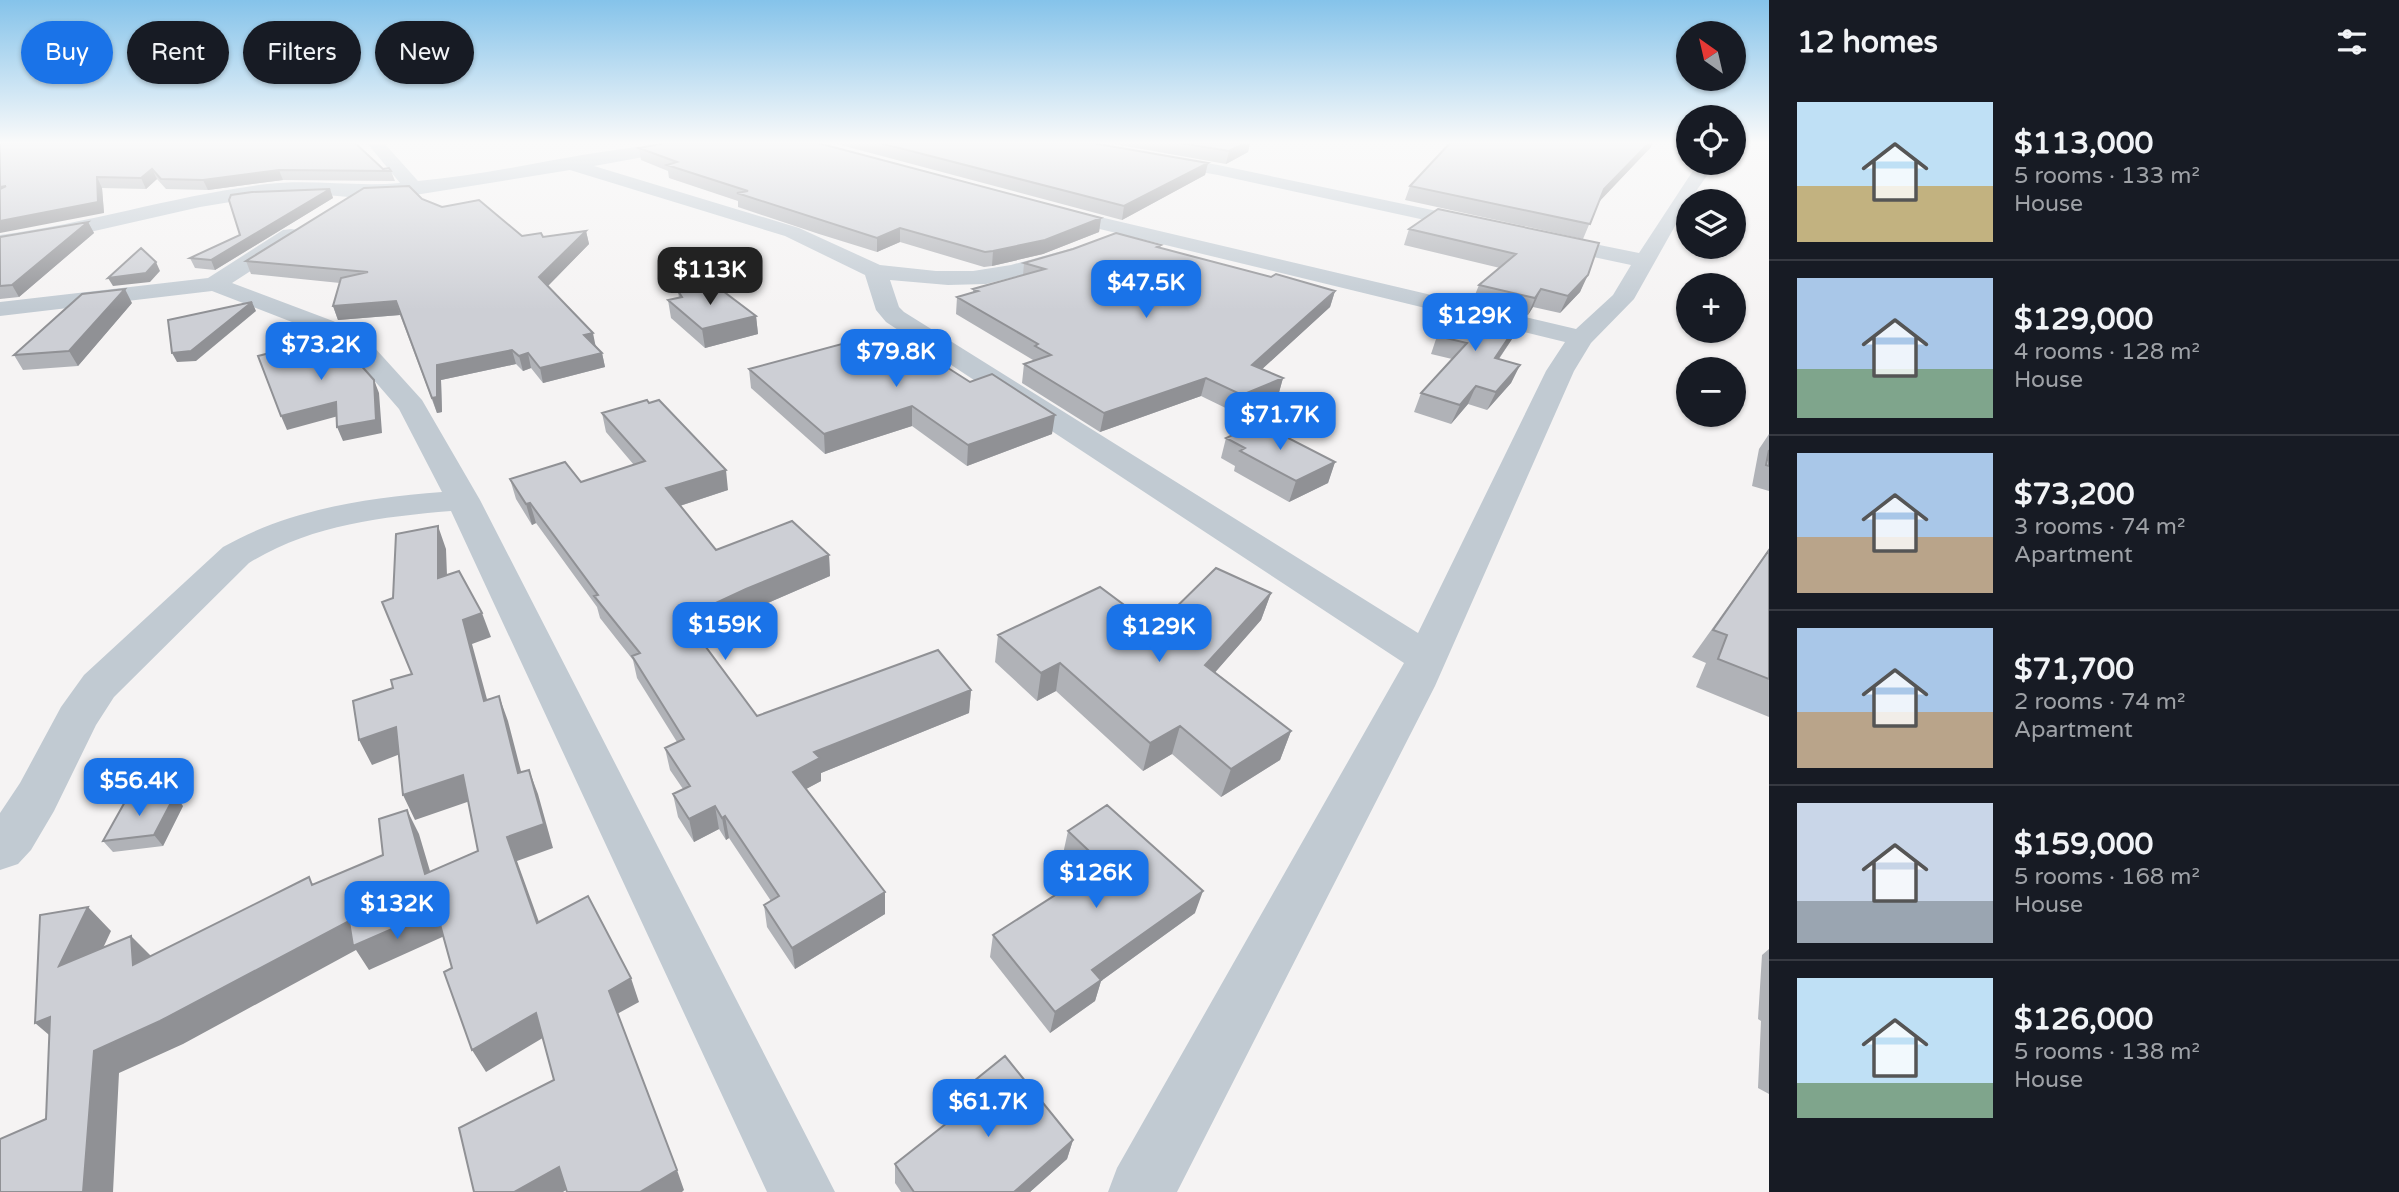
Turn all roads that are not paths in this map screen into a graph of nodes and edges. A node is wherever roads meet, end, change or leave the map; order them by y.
1 (214, 199) edge
2 (351, 199) edge
3 (682, 199) edge
4 (1351, 199) edge
5 (1682, 199) edge
6 (1028, 206) edge
7 (329, 212) edge
8 (306, 226) edge
9 (1496, 230) edge
10 (1130, 231) junction
11 (1523, 236) edge
12 (0, 241) edge
13 (1646, 261) junction
14 (875, 271) junction
15 (214, 284) junction
16 (0, 309) edge
17 (1581, 338) junction
18 (463, 500) junction
19 (1427, 658) junction
20 (0, 849) edge
21 (802, 1192) edge
22 (1141, 1192) edge

1 - 12 street
2 - 7 street
3 - 14 street
4 - 9 street
5 - 13 street
6 - 10 street
8 - 15 street
10 - 14 street
10 - 17 street
11 - 13 street
13 - 17 street
14 - 19 street
15 - 16 street
15 - 18 street
17 - 19 street
18 - 20 street
18 - 21 street
19 - 22 street

